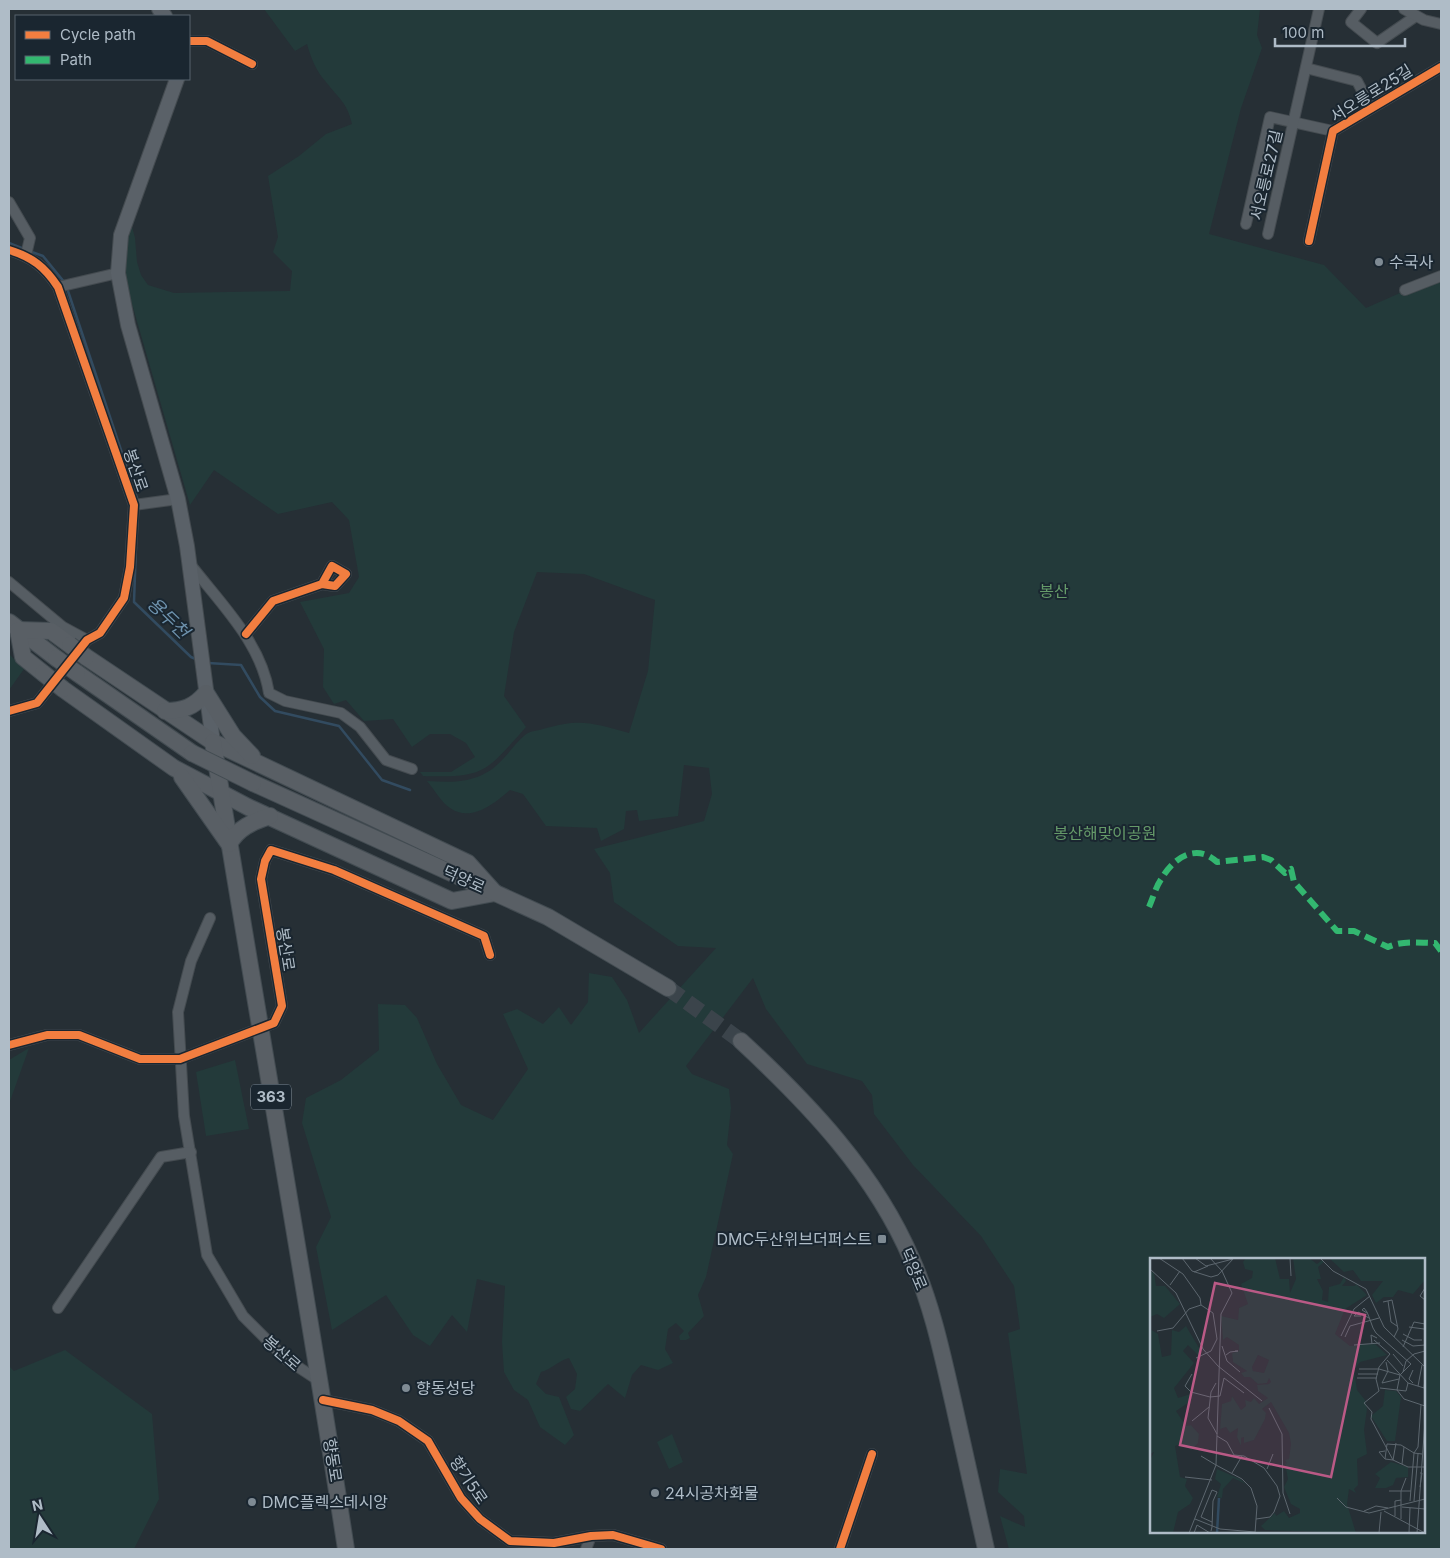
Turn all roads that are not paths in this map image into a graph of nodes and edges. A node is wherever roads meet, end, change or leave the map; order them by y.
1 (1319, 9) edge
2 (1361, 9) edge
3 (1404, 9) edge
4 (1416, 16) junction
5 (1441, 24) edge
6 (190, 41) edge
7 (252, 64) dead end
8 (1441, 67) edge
9 (1306, 68) junction
10 (177, 80) edge
11 (1371, 108) junction
12 (1294, 121) junction
13 (1333, 130) junction
14 (9, 202) edge
15 (1246, 224) dead end
16 (1268, 234) dead end
17 (1309, 240) dead end
18 (9, 250) edge
19 (26, 255) junction
20 (118, 273) junction
21 (1441, 276) edge
22 (58, 287) junction
23 (1405, 290) dead end
24 (178, 499) junction
25 (134, 505) junction
26 (189, 563) junction
27 (9, 582) edge
28 (322, 584) dead end
29 (13, 626) edge
30 (246, 634) junction
31 (87, 640) junction
32 (206, 693) junction
33 (9, 711) edge
34 (165, 712) junction
35 (213, 742) junction
36 (266, 767) junction
37 (174, 768) junction
38 (412, 769) dead end
39 (221, 794) junction
40 (270, 816) junction
41 (229, 844) junction
42 (495, 893) junction
43 (210, 918) dead end
44 (490, 955) dead end
45 (668, 988) tunnel mouth
46 (259, 1028) junction
47 (741, 1040) tunnel mouth
48 (9, 1045) edge
49 (180, 1059) junction
50 (191, 1152) junction
51 (58, 1308) dead end
52 (321, 1382) junction
53 (323, 1400) junction
54 (872, 1454) dead end
55 (591, 1536) junction
56 (346, 1549) edge
57 (586, 1549) edge
58 (661, 1549) edge
59 (840, 1549) edge
60 (986, 1549) edge

1 - 9 street, 서오릉로27길
2 - 4 street
3 - 4 street
4 - 5 street
6 - 7 street
8 - 11 street, 서오릉로25길
9 - 11 street
9 - 12 street, 서오릉로27길
10 - 20 main road, 봉산로 / 363
11 - 13 street, 서오릉로25길
12 - 13 street
12 - 15 street, 서오릉로27길
12 - 16 street, 서오릉로27길
13 - 17 street, 서오릉로25길
14 - 19 street
18 - 19 street, 봉산로
19 - 22 street, 봉산로
20 - 22 street
20 - 24 main road, 봉산로 / 363
21 - 23 street
22 - 25 street, 봉산로
24 - 25 street, 봉산로
24 - 26 main road, 봉산로 / 363
25 - 31 street, 봉산로
26 - 30 street, 봉산로
26 - 32 main road, 봉산로 / 363
27 - 31 street
28 - 30 street
29 - 34 main road, bridge
29 - 37 main road, bridge
29 - 42 main road, 덕양로, bridge
30 - 38 street, 봉산로
31 - 33 street, 봉산로
32 - 34 main road
32 - 35 main road, 봉산로 / 363
32 - 36 main road
34 - 35 main road
35 - 36 main road
35 - 39 main road, 봉산로 / 363
36 - 42 main road
37 - 39 main road
37 - 41 main road
39 - 40 main road
39 - 41 main road, 봉산로 / 363
40 - 41 main road
40 - 42 main road
41 - 46 main road, 봉산로 / 363
42 - 45 main road, 덕양로
43 - 49 street, 봉산로
44 - 46 street, 봉산로
46 - 49 street, 봉산로
46 - 52 main road, 봉산로 / 363
47 - 60 main road, 덕양로
48 - 49 street, 봉산로
49 - 50 street, 봉산로
50 - 51 street
50 - 52 street, 봉산로
52 - 53 main road, 봉산로 / 363
53 - 55 street, 향기5로
53 - 56 main road, 향동로 / 363
54 - 59 street
55 - 57 street
55 - 58 street, 향기5로

